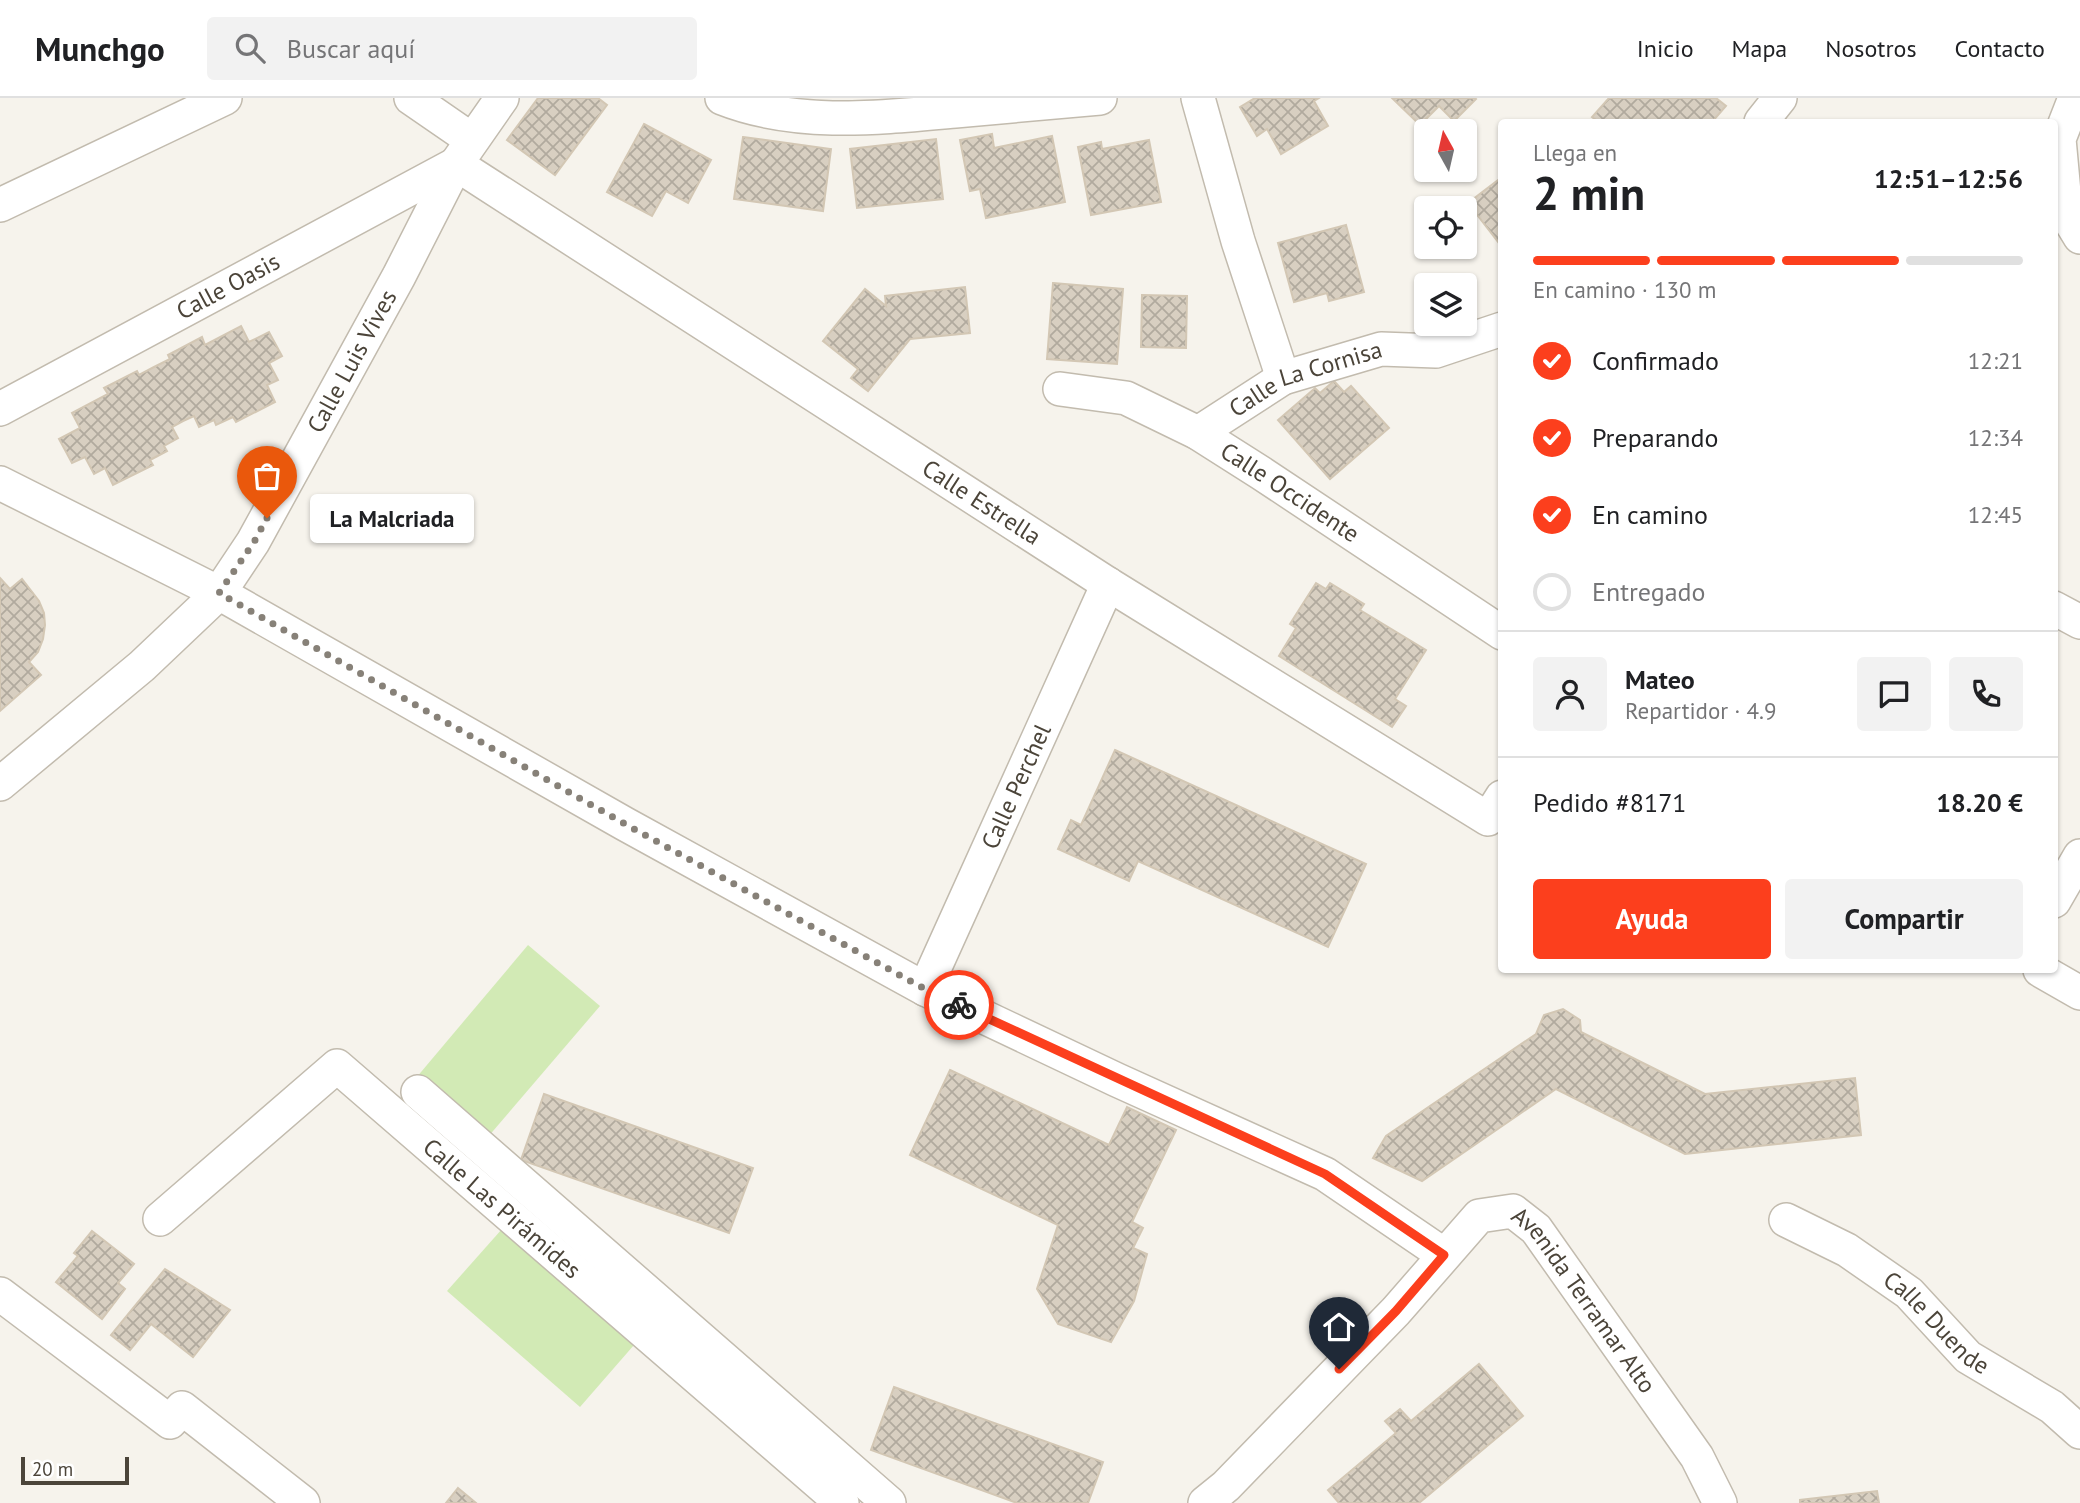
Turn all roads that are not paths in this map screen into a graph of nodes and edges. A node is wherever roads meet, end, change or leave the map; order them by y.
1 (225, 98) edge
2 (411, 98) edge
3 (502, 98) edge
4 (722, 98) edge
5 (1100, 98) edge
6 (1198, 98) edge
7 (1780, 98) edge
8 (2075, 98) edge
9 (1763, 119) edge
10 (464, 152) junction
11 (0, 205) edge
12 (2080, 237) edge
13 (1498, 330) edge
14 (1283, 378) junction
15 (1060, 389) dead end
16 (0, 409) edge
17 (1198, 433) junction
18 (0, 483) edge
19 (1108, 584) junction
20 (219, 593) junction
21 (2058, 610) edge
22 (2080, 622) edge
23 (1498, 630) edge
24 (0, 784) edge
25 (1498, 803) edge
26 (2080, 856) edge
27 (2058, 894) edge
28 (2045, 973) edge
29 (925, 989) junction
30 (2080, 993) edge
31 (418, 1092) dead end
32 (160, 1219) dead end
33 (1786, 1220) dead end
34 (1444, 1255) junction
35 (0, 1294) edge
36 (2080, 1432) edge
37 (303, 1503) edge
38 (842, 1503) edge
39 (889, 1503) edge
40 (1205, 1503) edge
41 (1720, 1503) edge

1 - 11 street
2 - 10 street, Calle Estrella
3 - 10 street, Calle Luis Vives
4 - 5 street
6 - 14 street
7 - 9 street
8 - 12 street
10 - 16 street, Calle Oasis
10 - 19 street, Calle Estrella
10 - 20 street, Calle Luis Vives
13 - 14 street, Calle La Cornisa
14 - 17 street, Calle La Cornisa
15 - 17 street, Calle Occidente
17 - 23 street, Calle Occidente
18 - 20 street
19 - 25 street, Calle Estrella
19 - 29 street, Calle Perchel
20 - 24 street, Calle Luis Vives
20 - 29 street
21 - 22 street
26 - 27 street
28 - 30 street
29 - 34 street
31 - 39 street
32 - 38 street, Calle Las Pirámides
33 - 36 street, Calle Duende
34 - 40 street, Avenida Terramar Alto
34 - 41 street, Avenida Terramar Alto
35 - 37 street

